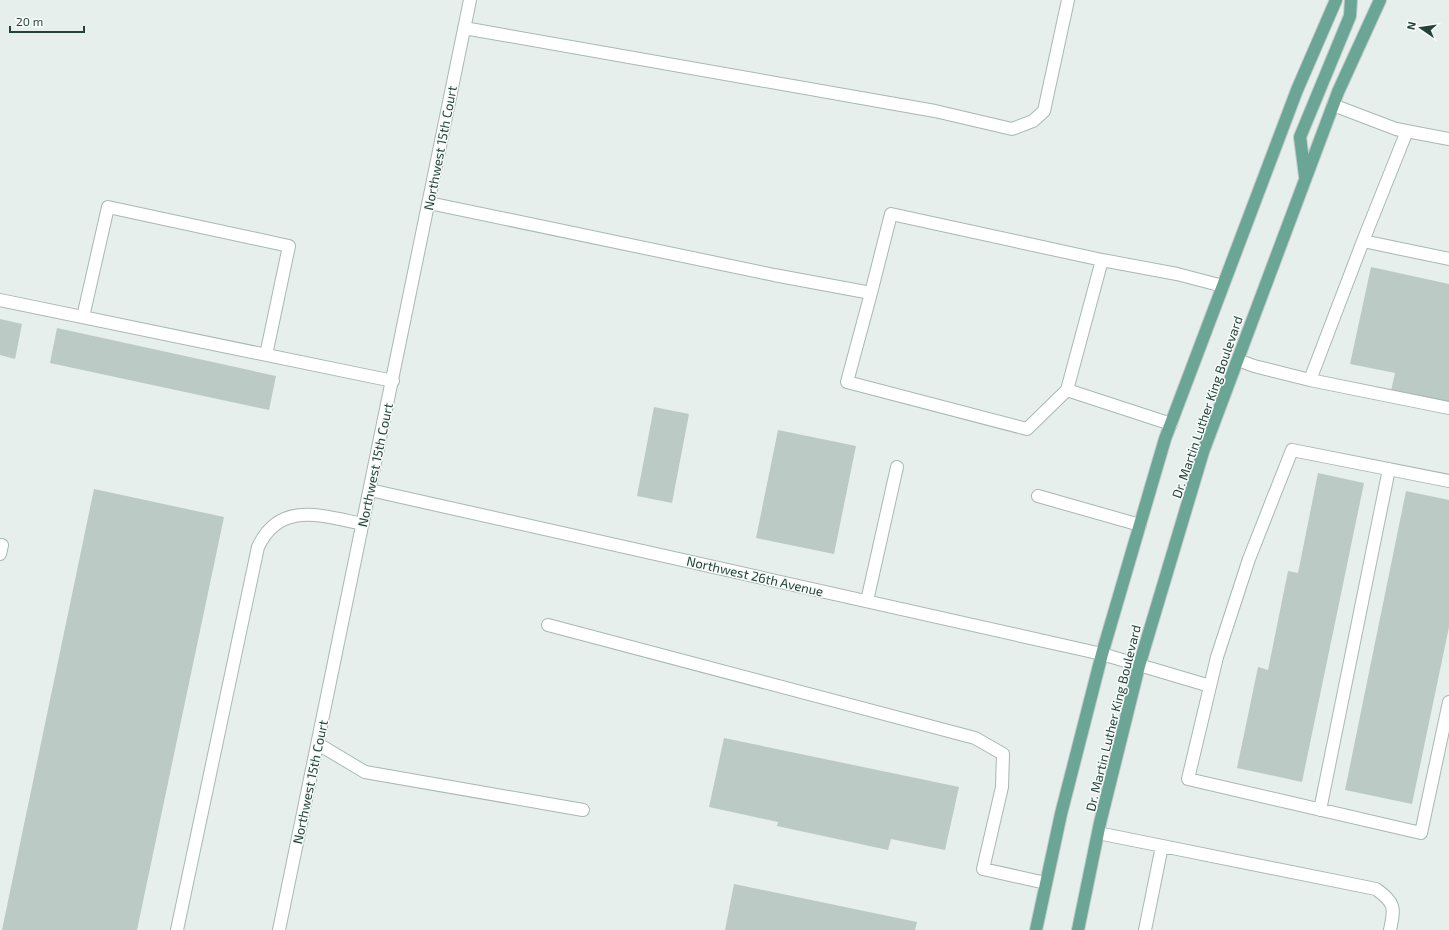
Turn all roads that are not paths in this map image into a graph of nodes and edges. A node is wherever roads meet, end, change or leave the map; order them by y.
1 (470, 0) edge
2 (1068, 0) edge
3 (1336, 0) edge
4 (1351, 0) edge
5 (1380, 0) edge
6 (464, 28) junction
7 (1333, 105) junction
8 (1407, 131) junction
9 (1449, 139) edge
10 (1305, 179) junction
11 (429, 203) junction
12 (1362, 241) junction
13 (1449, 259) edge
14 (1102, 260) junction
15 (1223, 286) junction
16 (871, 293) junction
17 (0, 300) edge
18 (83, 318) junction
19 (266, 356) junction
20 (1238, 360) junction
21 (1310, 380) junction
22 (393, 381) junction
23 (1067, 390) junction
24 (1449, 408) edge
25 (1171, 424) junction
26 (897, 467) dead end
27 (1389, 469) junction
28 (1449, 481) edge
29 (370, 490) junction
30 (1038, 496) dead end
31 (363, 524) junction
32 (1140, 525) junction
33 (867, 601) junction
34 (548, 625) dead end
35 (1102, 654) junction
36 (1139, 666) junction
37 (1210, 686) junction
38 (1449, 702) edge
39 (318, 744) junction
40 (583, 810) dead end
41 (1320, 810) junction
42 (1098, 832) junction
43 (1162, 846) junction
44 (1046, 883) junction
45 (177, 930) edge
46 (279, 930) edge
47 (1036, 930) edge
48 (1078, 930) edge
49 (1145, 930) edge
50 (1390, 930) edge

1 - 6 street, Northwest 15th Court
2 - 6 street
3 - 15 main road, Dr. Martin Luther King Boulevard
4 - 10 main road
5 - 7 main road, Dr. Martin Luther King Boulevard
6 - 11 street, Northwest 15th Court
7 - 8 street
7 - 10 main road, Dr. Martin Luther King Boulevard
8 - 9 street
8 - 12 street
10 - 20 main road, Dr. Martin Luther King Boulevard
11 - 16 street
11 - 22 street, Northwest 15th Court
12 - 13 street
12 - 21 street
14 - 15 street
14 - 16 street
14 - 23 street
15 - 25 main road, Dr. Martin Luther King Boulevard
16 - 23 street
17 - 18 street
18 - 19 street
18 - 19 street
19 - 22 street
20 - 21 street
20 - 36 main road, Dr. Martin Luther King Boulevard
21 - 24 street
22 - 29 street, Northwest 15th Court
23 - 25 street
25 - 32 main road, Dr. Martin Luther King Boulevard
26 - 33 street
27 - 28 street
27 - 37 street
27 - 41 street
29 - 31 street, Northwest 15th Court
29 - 33 street, Northwest 26th Avenue
30 - 32 street
31 - 39 street, Northwest 15th Court
31 - 45 street
32 - 35 main road, Dr. Martin Luther King Boulevard
33 - 35 street, Northwest 26th Avenue
34 - 44 street
35 - 36 street, Northwest 26th Avenue
35 - 44 main road, Dr. Martin Luther King Boulevard
36 - 37 street, Northwest 26th Avenue
36 - 42 main road, Dr. Martin Luther King Boulevard
37 - 41 street
38 - 41 street
39 - 40 street
39 - 46 street, Northwest 15th Court
42 - 43 street
42 - 48 main road, Dr. Martin Luther King Boulevard
43 - 49 street
43 - 50 street
44 - 47 main road, Dr. Martin Luther King Boulevard

